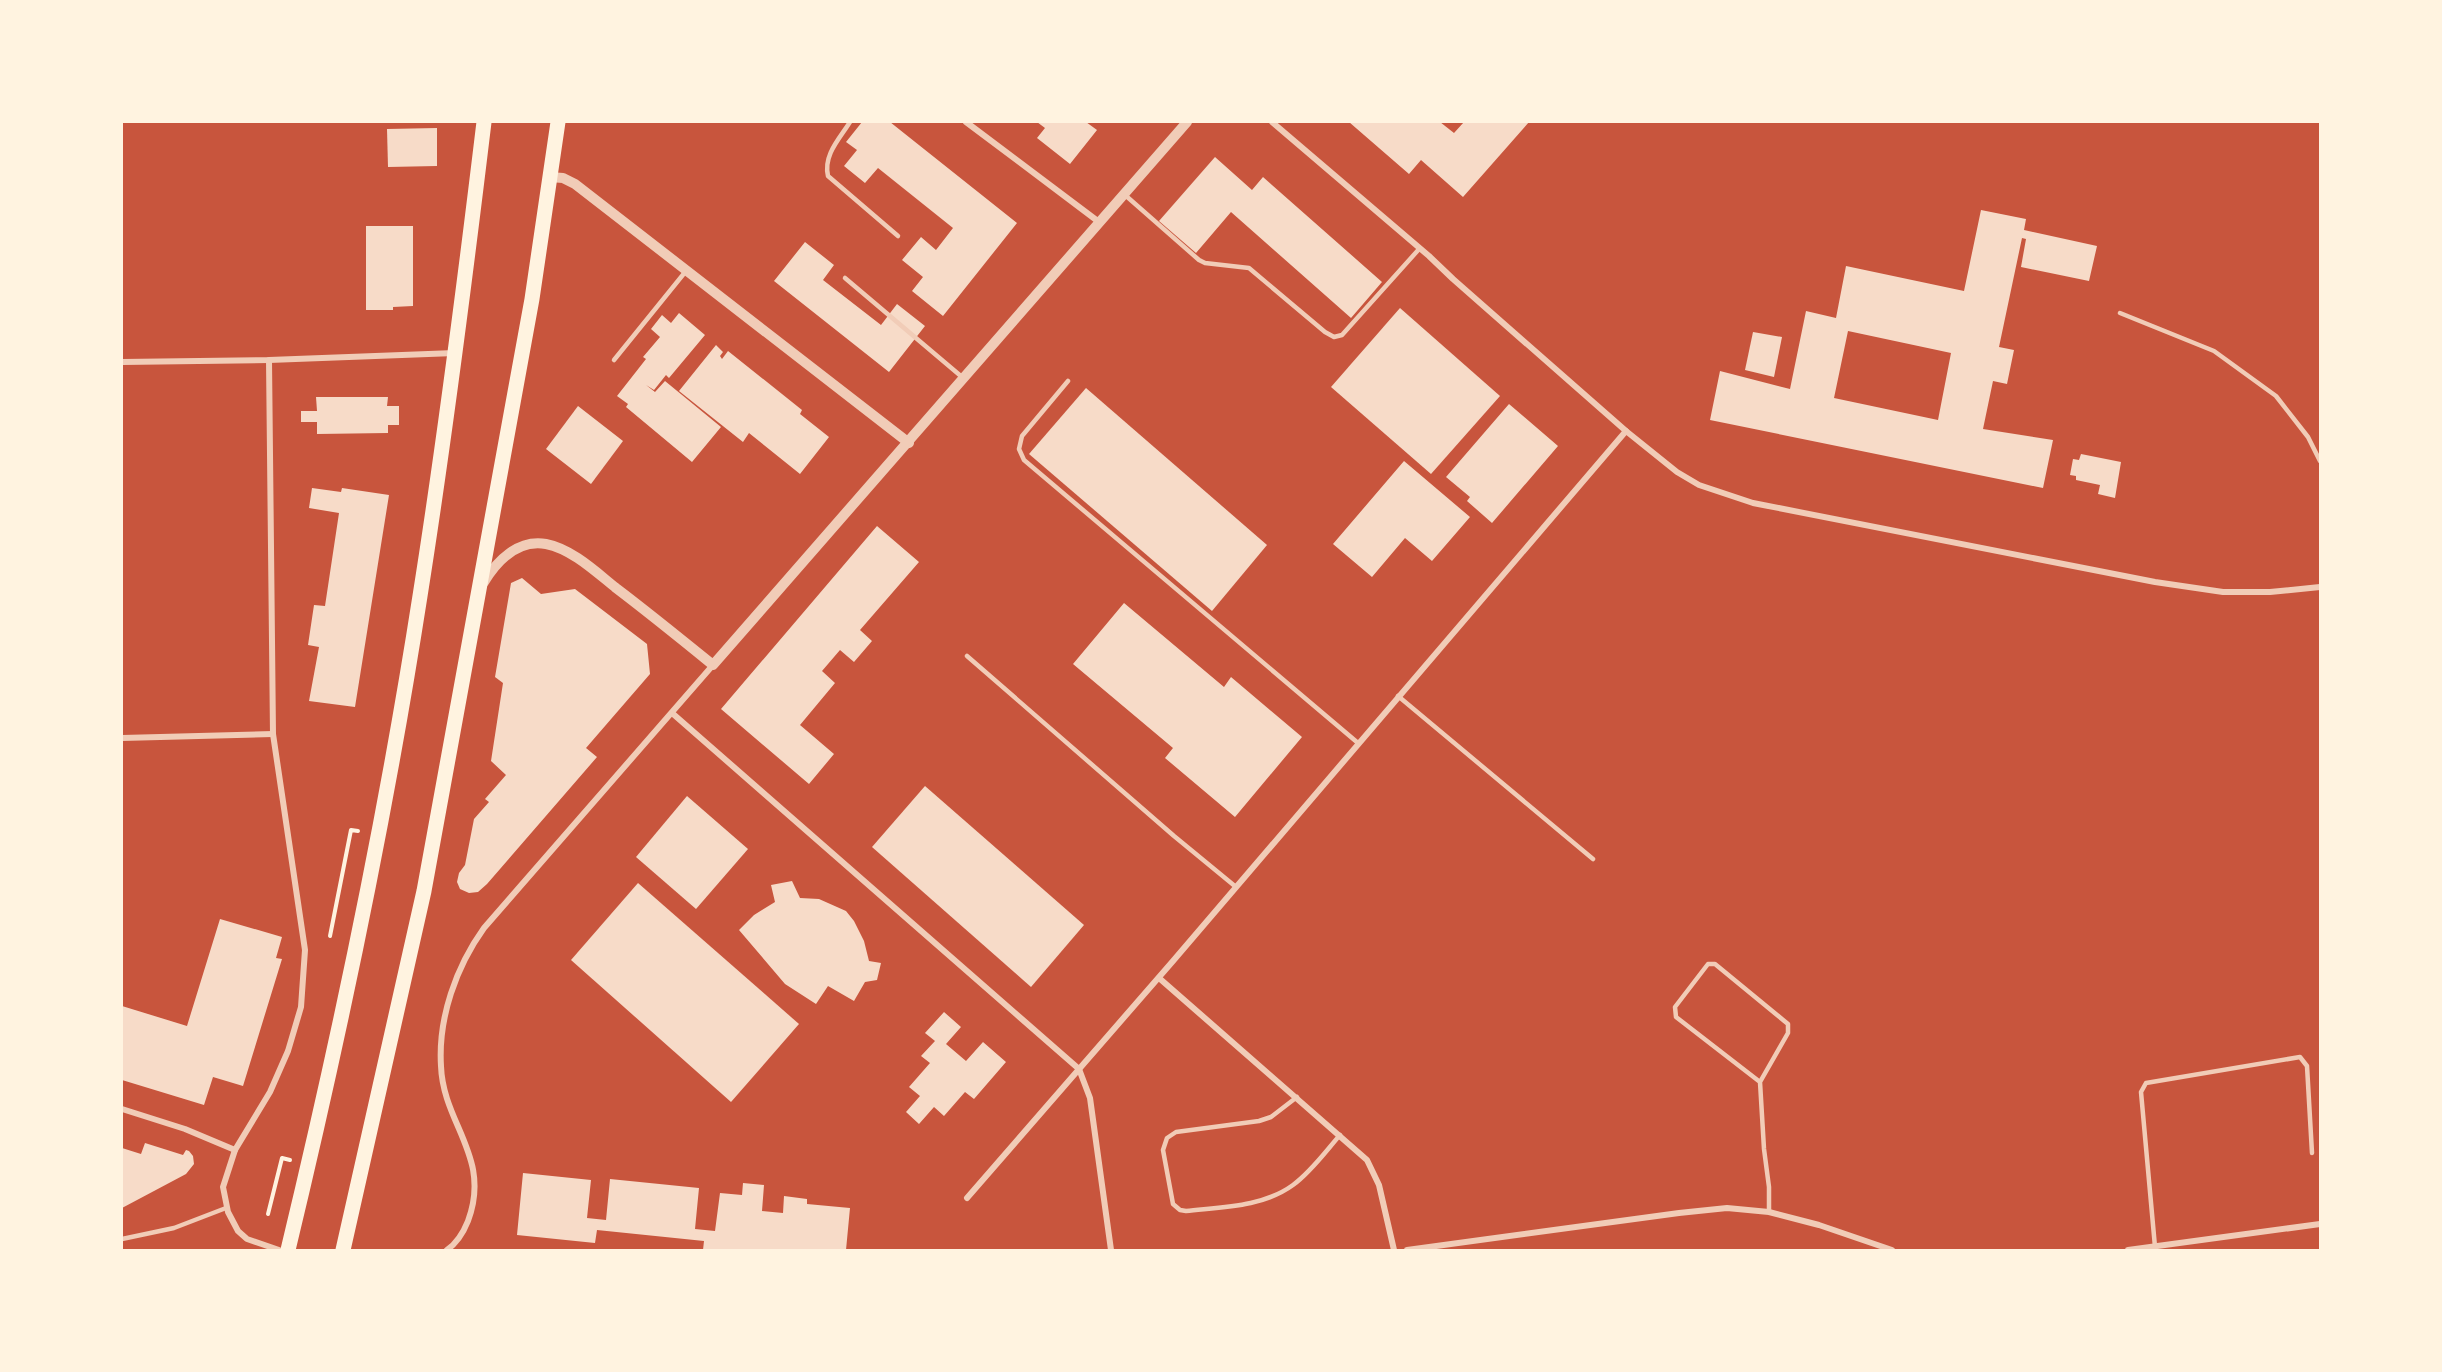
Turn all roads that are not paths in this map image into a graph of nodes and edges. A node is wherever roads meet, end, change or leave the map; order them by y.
1 (484, 122) edge
2 (558, 122) edge
3 (850, 122) edge
4 (966, 122) edge
5 (1187, 122) edge
6 (1272, 122) edge
7 (550, 177) junction
8 (1124, 194) junction
9 (1099, 222) junction
10 (898, 236) dead end
11 (1420, 248) junction
12 (686, 271) junction
13 (844, 278) dead end
14 (2120, 313) dead end
15 (455, 352) junction
16 (270, 360) junction
17 (614, 360) dead end
18 (122, 362) edge
19 (964, 378) junction
20 (1068, 381) dead end
21 (1626, 431) junction
22 (909, 443) junction
23 (2320, 462) edge
24 (480, 587) junction
25 (2320, 587) edge
26 (967, 656) dead end
27 (713, 665) junction
28 (1398, 696) junction
29 (672, 713) junction
30 (273, 734) junction
31 (122, 738) edge
32 (1358, 743) junction
33 (1593, 859) dead end
34 (1236, 887) junction
35 (1159, 978) junction
36 (1078, 1069) junction
37 (1761, 1082) junction
38 (1297, 1097) junction
39 (122, 1109) edge
40 (1340, 1135) junction
41 (235, 1150) junction
42 (2312, 1154) dead end
43 (967, 1198) dead end
44 (226, 1208) junction
45 (1769, 1212) junction
46 (2320, 1224) edge
47 (122, 1239) edge
48 (2155, 1247) junction
49 (452, 1250) edge
50 (279, 1251) edge
51 (288, 1251) edge
52 (343, 1251) edge
53 (1111, 1251) edge
54 (1394, 1251) edge
55 (1407, 1251) edge
56 (1892, 1251) edge
57 (2128, 1251) edge

1 - 15 main road
2 - 7 main road
3 - 10 lane
4 - 9 street
5 - 8 street
6 - 11 street
7 - 12 street
7 - 24 main road
8 - 9 street
8 - 11 lane
9 - 19 street
11 - 21 street
12 - 17 lane
12 - 22 street
13 - 19 lane
14 - 23 lane
15 - 16 street
15 - 51 main road
16 - 18 street
16 - 30 street
19 - 22 street
20 - 32 lane
21 - 25 street
21 - 28 street
22 - 27 street
24 - 27 street
24 - 52 main road
26 - 34 lane
27 - 29 street
28 - 32 street
28 - 33 lane
29 - 36 street
29 - 49 street
30 - 31 street
30 - 41 street
32 - 34 street
34 - 35 street
35 - 36 street
35 - 38 street
36 - 43 street
36 - 53 street
37 - 37 lane
37 - 45 lane
38 - 40 street
38 - 40 lane
39 - 41 street
40 - 54 street
41 - 44 street
42 - 48 lane
44 - 47 lane
44 - 50 street
45 - 55 street
45 - 56 street
46 - 48 street
48 - 57 street

